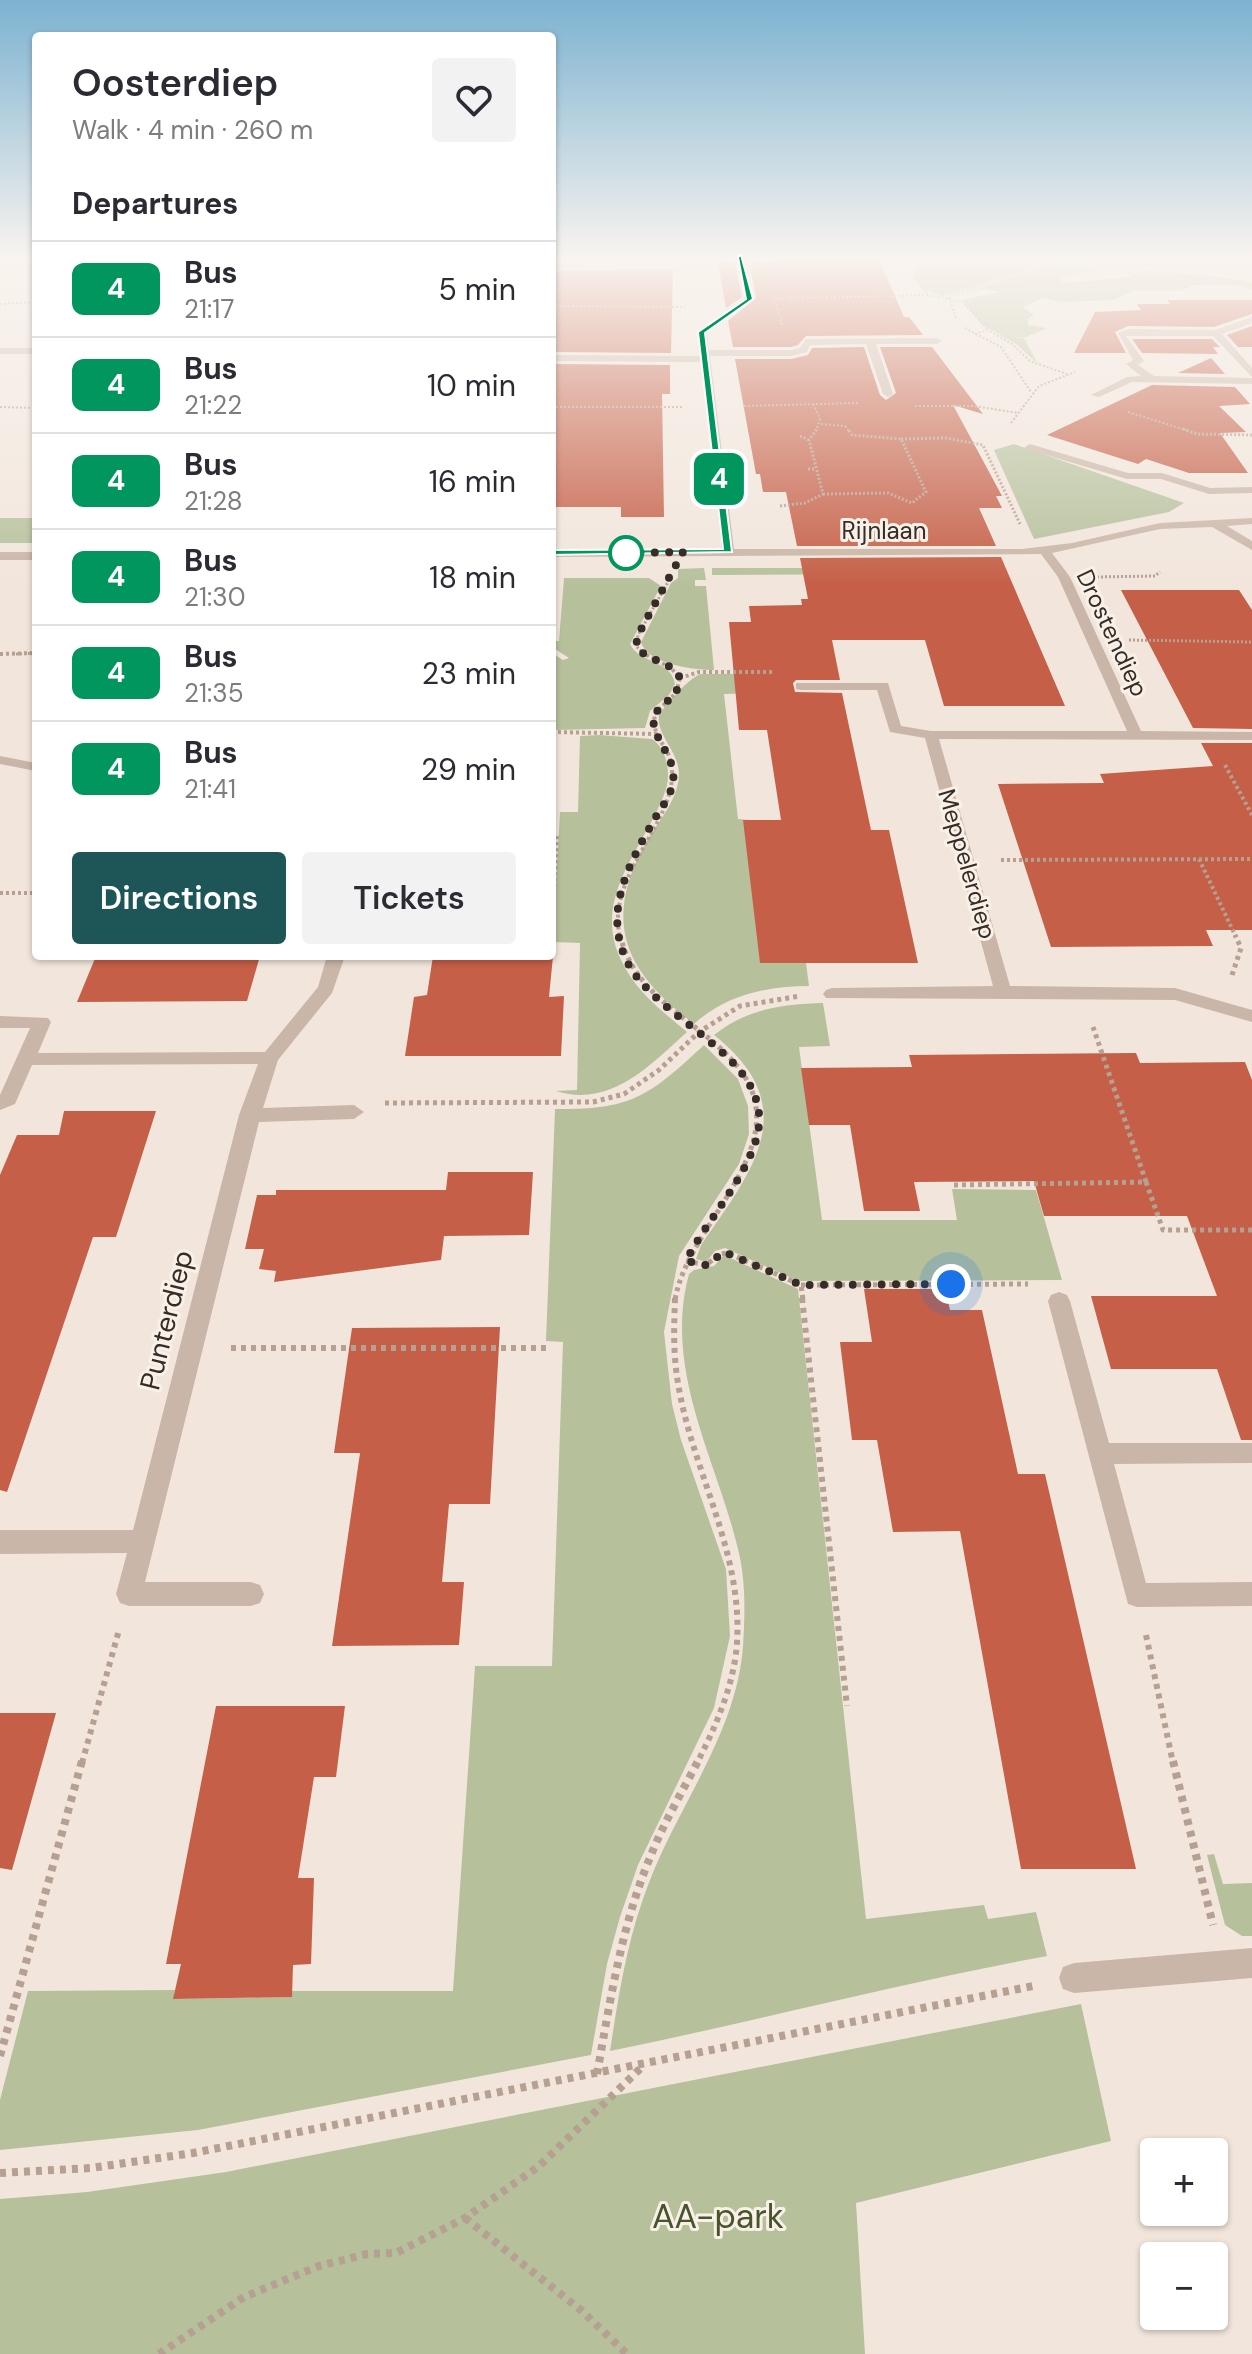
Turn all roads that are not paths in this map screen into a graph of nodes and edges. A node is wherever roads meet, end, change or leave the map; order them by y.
1 (705, 367) edge
2 (879, 367) edge
3 (1135, 367) edge
4 (1151, 379) junction
5 (1252, 381) edge
6 (888, 394) dead end
7 (1096, 395) road end
8 (1030, 447) road end
9 (1252, 490) edge
10 (1252, 521) edge
11 (1213, 522) junction
12 (1252, 546) edge
13 (1045, 551) junction
14 (728, 552) junction
15 (556, 553) edge
16 (0, 556) edge
17 (32, 556) edge
18 (801, 686) road end
19 (931, 735) junction
20 (1136, 735) junction
21 (1252, 736) edge
22 (4, 762) edge
23 (32, 766) edge
24 (0, 779) edge
25 (335, 960) edge
26 (1003, 992) junction
27 (832, 994) road end
28 (1252, 1016) edge
29 (0, 1022) edge
30 (270, 1058) junction
31 (26, 1059) junction
32 (0, 1103) edge
33 (354, 1112) road end
34 (249, 1115) junction
35 (1059, 1301) road end
36 (1252, 1453) edge
37 (1100, 1454) junction
38 (142, 1541) junction
39 (0, 1542) edge
40 (251, 1594) dead end
41 (1252, 1594) edge
42 (1238, 1964) edge
43 (1074, 1978) road end

1 - 14 street
2 - 6 street
3 - 4 street
4 - 5 street
4 - 7 street
8 - 9 street
10 - 11 street, Rijnlaan
11 - 12 street
11 - 13 street, Rijnlaan
13 - 14 street, Rijnlaan
13 - 20 street, Drostendiep
14 - 15 street, Rijnlaan
16 - 17 street
18 - 19 street
19 - 20 street
19 - 26 street, Meppelerdiep
20 - 21 street
22 - 23 street
22 - 24 street
25 - 30 street, Punterdiep
26 - 27 street
26 - 28 street
29 - 31 street
30 - 31 street
30 - 34 street, Punterdiep
31 - 32 street
33 - 34 street
34 - 38 street, Punterdiep
35 - 37 street
36 - 37 street
37 - 41 street
38 - 39 street
38 - 40 street, Punterdiep
42 - 43 street

